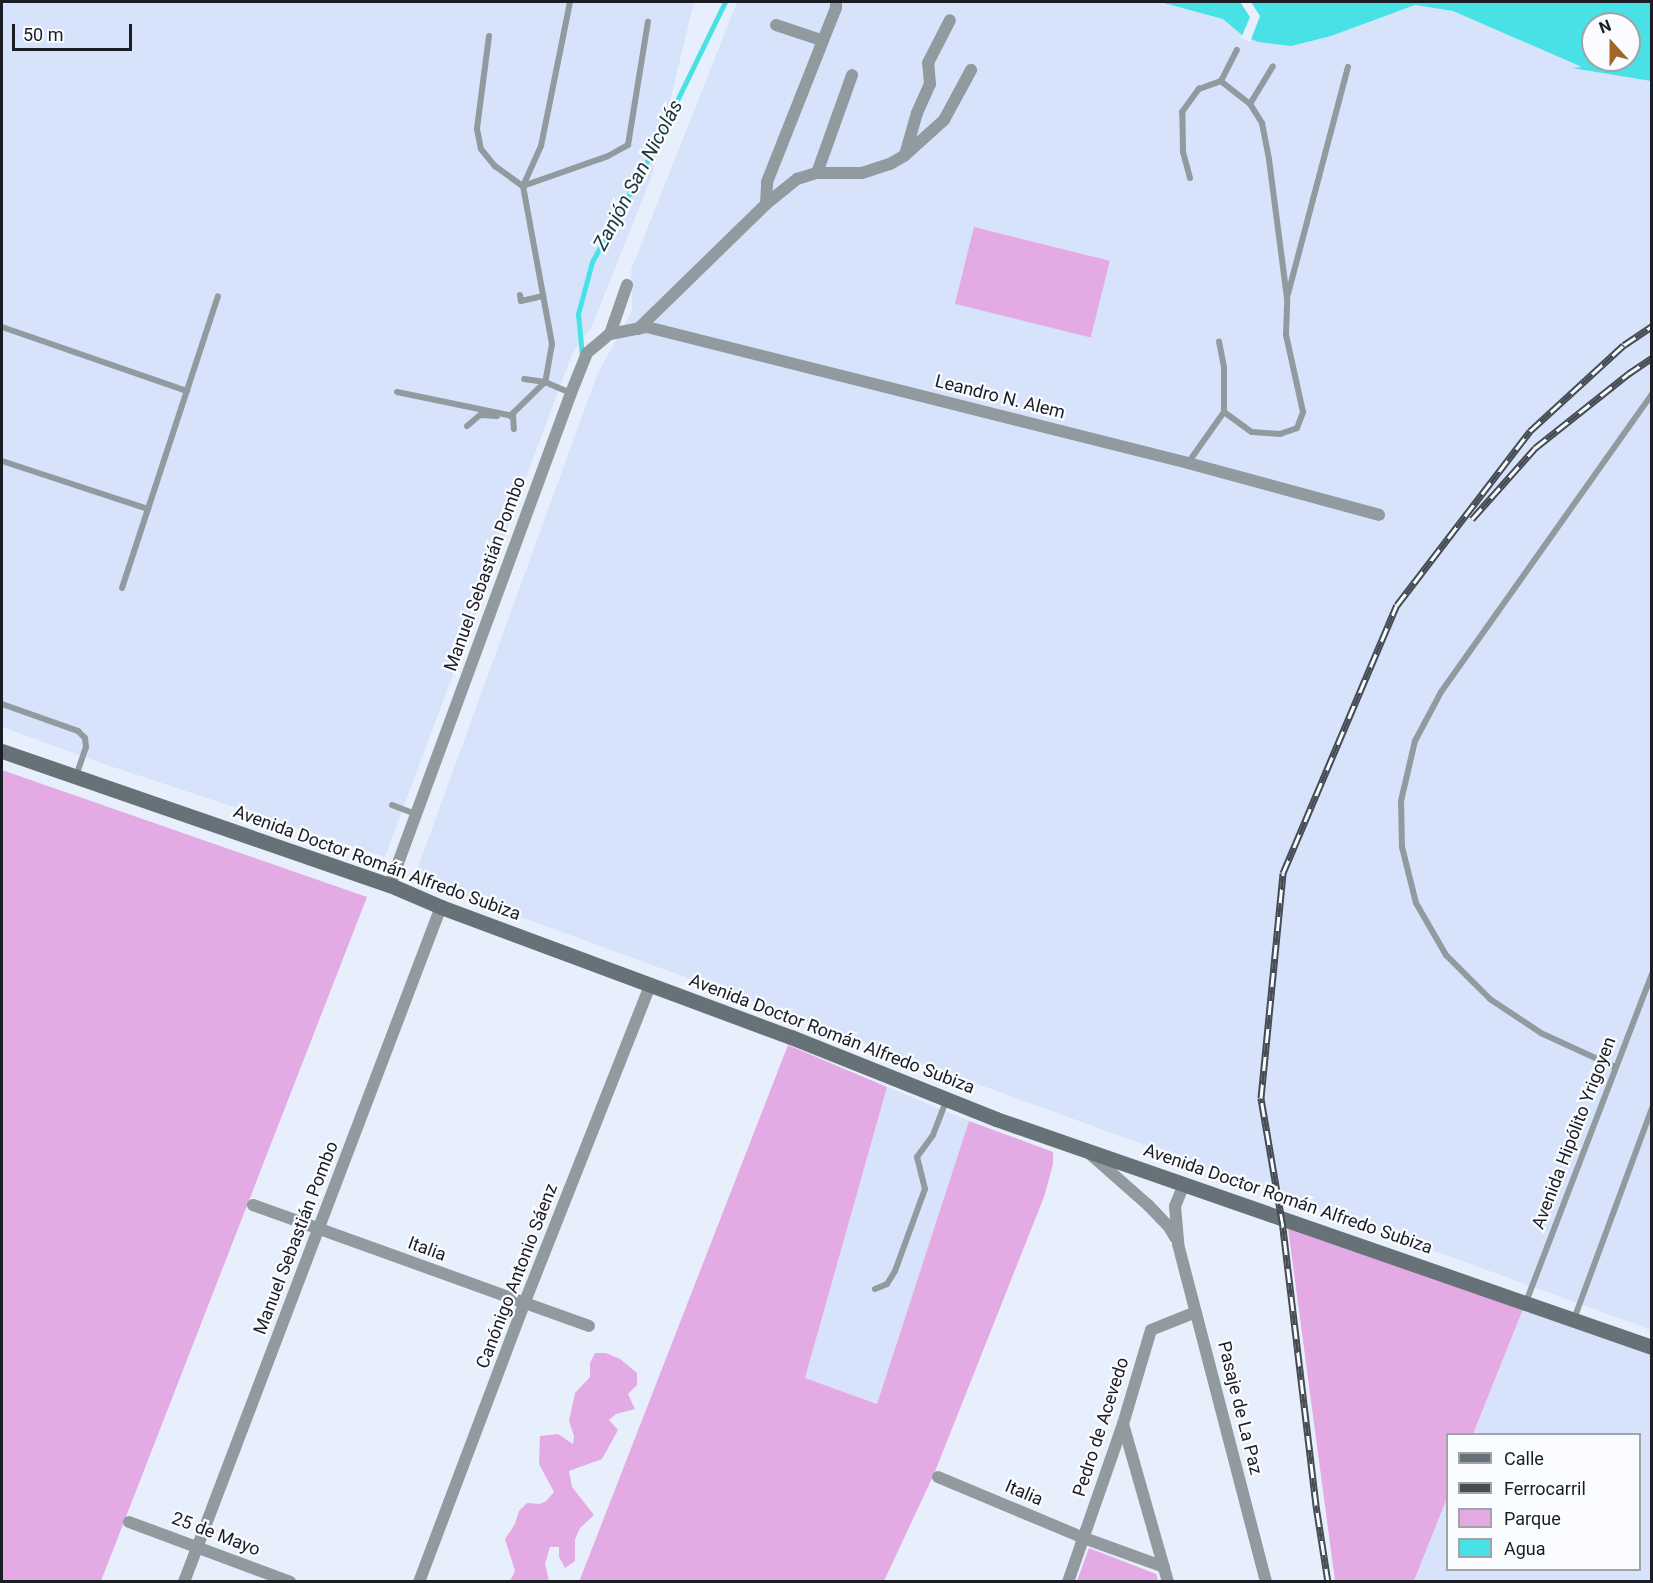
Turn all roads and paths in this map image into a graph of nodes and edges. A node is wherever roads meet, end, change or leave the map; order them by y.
1 (570, 2) edge
2 (836, 2) edge
3 (950, 20) dead end
4 (648, 22) dead end
5 (776, 25) dead end
6 (489, 36) dead end
7 (821, 40) junction
8 (1237, 50) dead end
9 (1273, 66) dead end
10 (1348, 67) dead end
11 (971, 70) dead end
12 (852, 75) dead end
13 (1221, 81) junction
14 (1250, 104) junction
15 (904, 156) junction
16 (817, 173) junction
17 (1190, 178) dead end
18 (523, 186) junction
19 (766, 204) junction
20 (627, 285) dead end
21 (520, 295) dead end
22 (218, 296) dead end
23 (543, 296) junction
24 (1287, 298) junction
25 (2, 327) edge
26 (638, 329) junction
27 (610, 334) junction
28 (1219, 340) dead end
29 (524, 379) dead end
30 (545, 382) junction
31 (187, 391) junction
32 (397, 392) dead end
33 (571, 393) junction
34 (1652, 394) edge
35 (1224, 412) junction
36 (513, 416) junction
37 (467, 426) dead end
38 (514, 429) dead end
39 (2, 461) edge
40 (1188, 463) junction
41 (148, 509) junction
42 (1379, 516) dead end
43 (122, 588) dead end
44 (2, 704) edge
45 (2, 751) edge
46 (76, 777) junction
47 (392, 805) dead end
48 (416, 814) junction
49 (390, 885) junction
50 (441, 907) junction
51 (1652, 974) edge
52 (651, 984) junction
53 (1615, 1067) junction
54 (946, 1101) junction
55 (1652, 1108) edge
56 (1086, 1150) junction
57 (1184, 1184) junction
58 (253, 1205) dead end
59 (320, 1229) junction
60 (1179, 1244) junction
61 (875, 1289) dead end
62 (1525, 1303) junction
63 (524, 1304) junction
64 (1196, 1312) junction
65 (1574, 1319) junction
66 (589, 1326) dead end
67 (1652, 1347) edge
68 (1123, 1424) junction
69 (938, 1477) dead end
70 (129, 1522) dead end
71 (1083, 1538) junction
72 (196, 1546) junction
73 (1164, 1567) junction
74 (184, 1581) edge
75 (290, 1581) edge
76 (419, 1581) edge
77 (1068, 1581) edge
78 (1168, 1581) edge
79 (1266, 1581) edge

1 - 18 lane
2 - 7 street
3 - 15 street
4 - 18 lane
5 - 7 street
6 - 18 lane
7 - 19 street
8 - 13 lane
9 - 14 lane
10 - 24 lane
11 - 15 street
12 - 16 street
13 - 14 lane
13 - 17 lane
14 - 24 lane
15 - 16 street
16 - 19 street
18 - 23 lane
19 - 26 street
20 - 27 street
21 - 23 lane
22 - 31 lane
23 - 30 lane
24 - 35 lane
25 - 31 lane
26 - 27 street, Leandro N. Alem
26 - 40 street, Leandro N. Alem
27 - 33 street, Manuel Sebastián Pombo
28 - 35 lane
29 - 30 lane
30 - 33 lane
30 - 36 lane
31 - 41 lane
32 - 36 lane
33 - 48 street, Manuel Sebastián Pombo
34 - 53 lane
35 - 40 lane
36 - 37 lane
36 - 38 lane
39 - 41 lane
40 - 42 street, Leandro N. Alem
41 - 43 lane
44 - 46 lane
45 - 46 main road, Avenida Doctor Román Alfredo Subiza
46 - 49 main road, Avenida Doctor Román Alfredo Subiza
47 - 48 lane
48 - 49 street, Manuel Sebastián Pombo
49 - 50 main road, Avenida Doctor Román Alfredo Subiza
50 - 52 main road, Avenida Doctor Román Alfredo Subiza
50 - 59 street, Manuel Sebastián Pombo
51 - 53 lane, Avenida Hipólito Yrigoyen
52 - 54 main road, Avenida Doctor Román Alfredo Subiza
52 - 63 street, Canónigo Antonio Sáenz
53 - 62 lane, Avenida Hipólito Yrigoyen
54 - 56 main road, Avenida Doctor Román Alfredo Subiza
54 - 61 lane
55 - 65 lane
56 - 57 main road, Avenida Doctor Román Alfredo Subiza
56 - 60 street, Pasaje de La Paz
57 - 60 street, Pasaje de La Paz
57 - 62 main road, Avenida Doctor Román Alfredo Subiza
58 - 59 street, Italia
59 - 63 street, Italia
59 - 72 street, Manuel Sebastián Pombo
60 - 64 street, Pasaje de La Paz
62 - 65 main road, Avenida Doctor Román Alfredo Subiza
63 - 66 street, Italia
63 - 76 street, Canónigo Antonio Sáenz
64 - 68 street, Pedro de Acevedo
64 - 79 street, Pasaje de La Paz
65 - 67 main road, Avenida Doctor Román Alfredo Subiza
68 - 71 street, Pedro de Acevedo
68 - 73 street
69 - 71 street, Italia
70 - 72 street, 25 de Mayo
71 - 73 street, Italia
71 - 77 street, Pedro de Acevedo
72 - 74 street, Manuel Sebastián Pombo
72 - 75 street, 25 de Mayo
73 - 78 street

